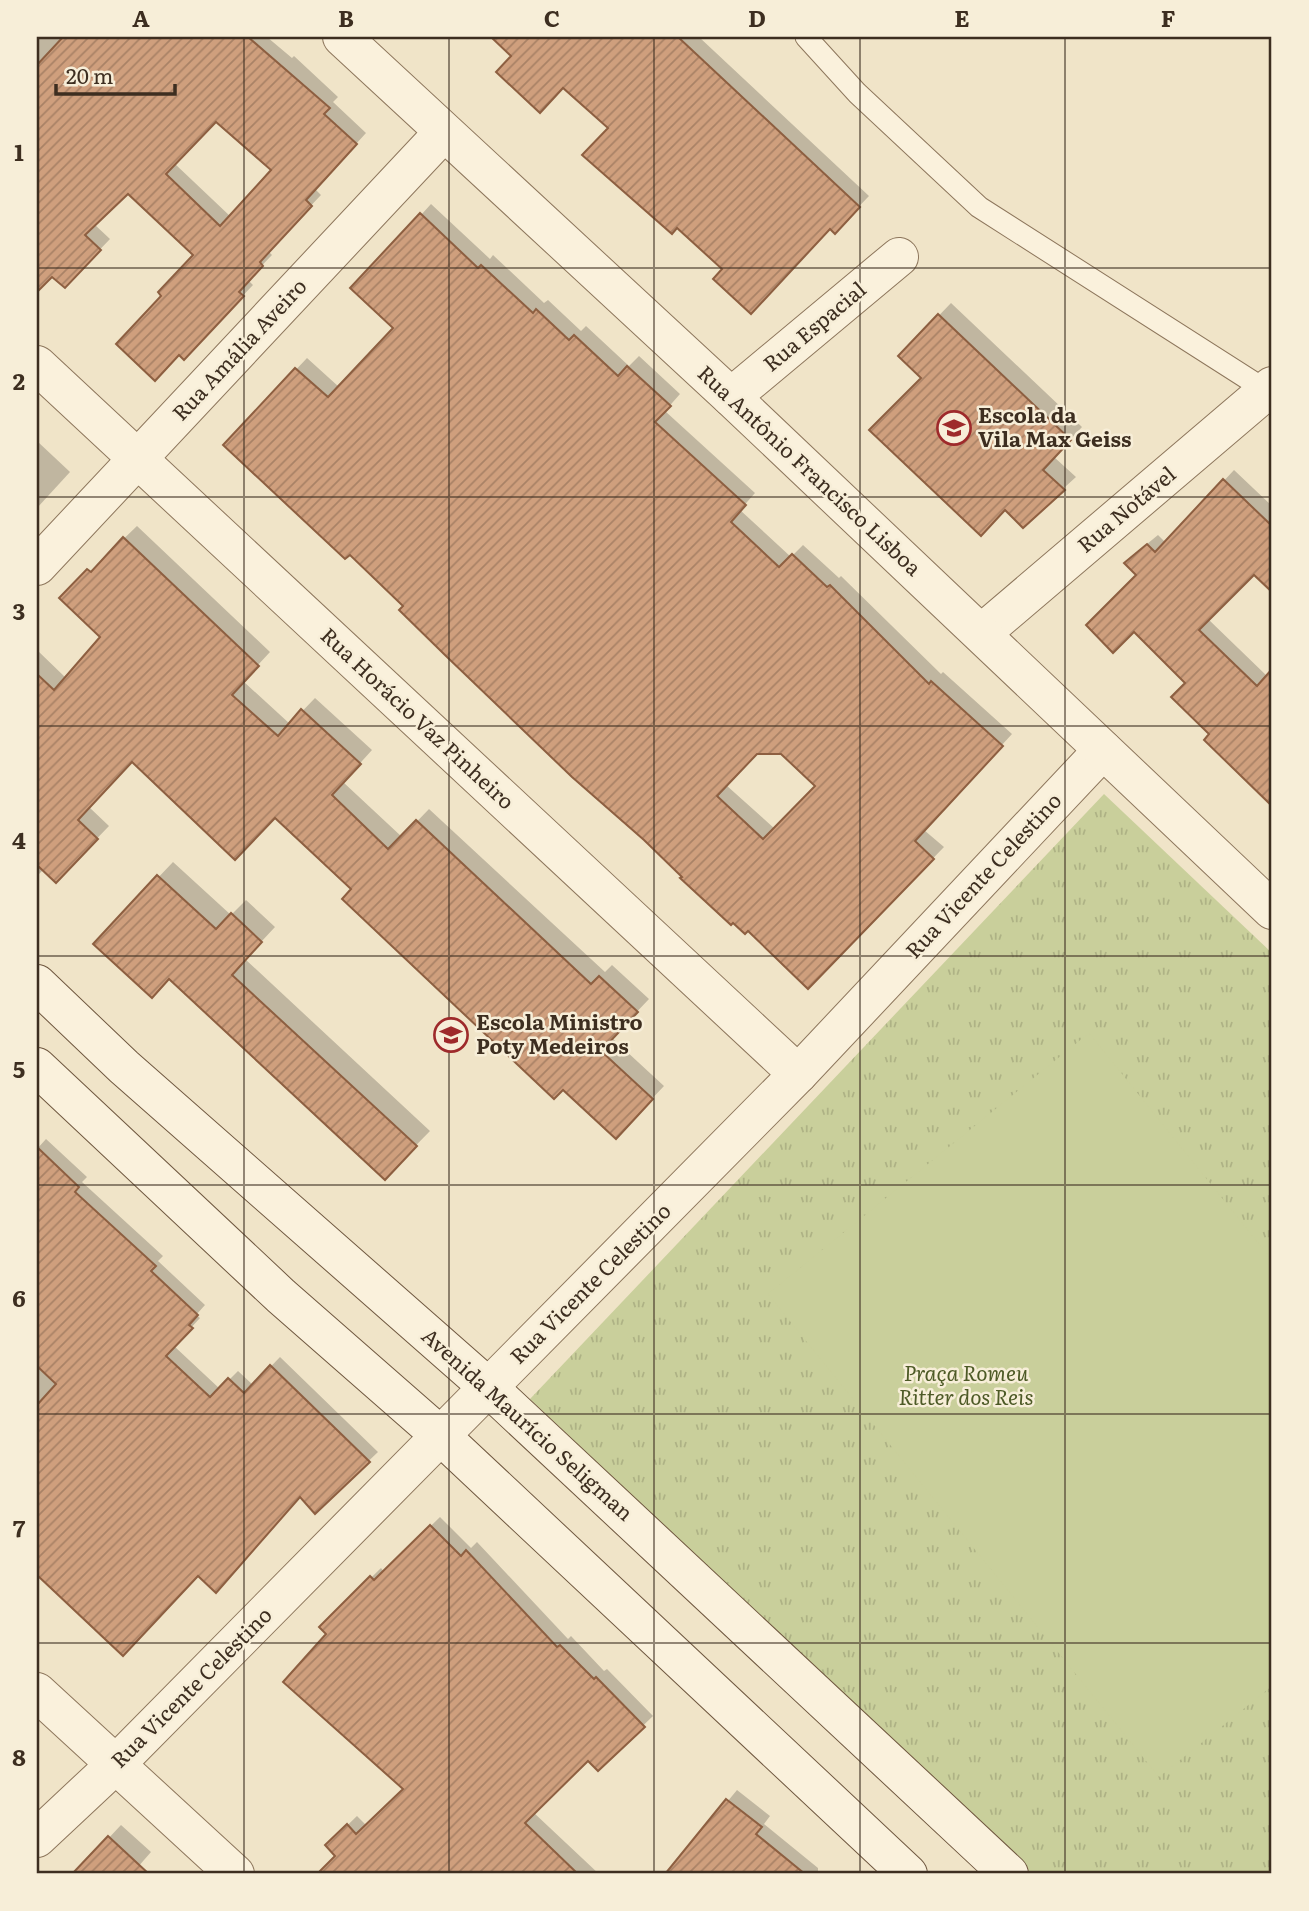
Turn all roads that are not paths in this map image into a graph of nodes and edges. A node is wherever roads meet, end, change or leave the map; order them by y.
1 (342, 37) edge
2 (806, 37) edge
3 (443, 133) junction
4 (899, 257) dead end
5 (37, 365) edge
6 (1269, 389) edge
7 (731, 397) junction
8 (138, 459) junction
9 (37, 566) edge
10 (982, 633) junction
11 (1103, 750) junction
12 (1272, 910) edge
13 (37, 984) edge
14 (37, 1068) edge
15 (798, 1074) junction
16 (489, 1388) junction
17 (442, 1437) junction
18 (37, 1692) edge
19 (115, 1765) junction
20 (37, 1838) edge
21 (236, 1874) edge
22 (908, 1874) edge
23 (1009, 1874) edge

1 - 3 street, Rua Antônio Francisco Lisboa
2 - 6 lane
3 - 7 street, Rua Antônio Francisco Lisboa
3 - 8 street, Rua Amália Aveiro
4 - 7 street, Rua Espacial
5 - 8 street, Rua Horácio Vaz Pinheiro
6 - 10 street, Rua Notável
7 - 10 street, Rua Antônio Francisco Lisboa
8 - 9 street, Rua Amália Aveiro
8 - 15 street, Rua Horácio Vaz Pinheiro
10 - 11 street, Rua Antônio Francisco Lisboa
11 - 12 street, Rua Antônio Francisco Lisboa
11 - 15 street, Rua Vicente Celestino
13 - 16 street, Avenida Maurício Seligman
14 - 17 street
15 - 16 street, Rua Vicente Celestino
16 - 17 street, Rua Vicente Celestino
16 - 23 street, Avenida Maurício Seligman
17 - 19 street, Rua Vicente Celestino
17 - 22 street
18 - 19 street
19 - 20 street, Rua Vicente Celestino
19 - 21 street

